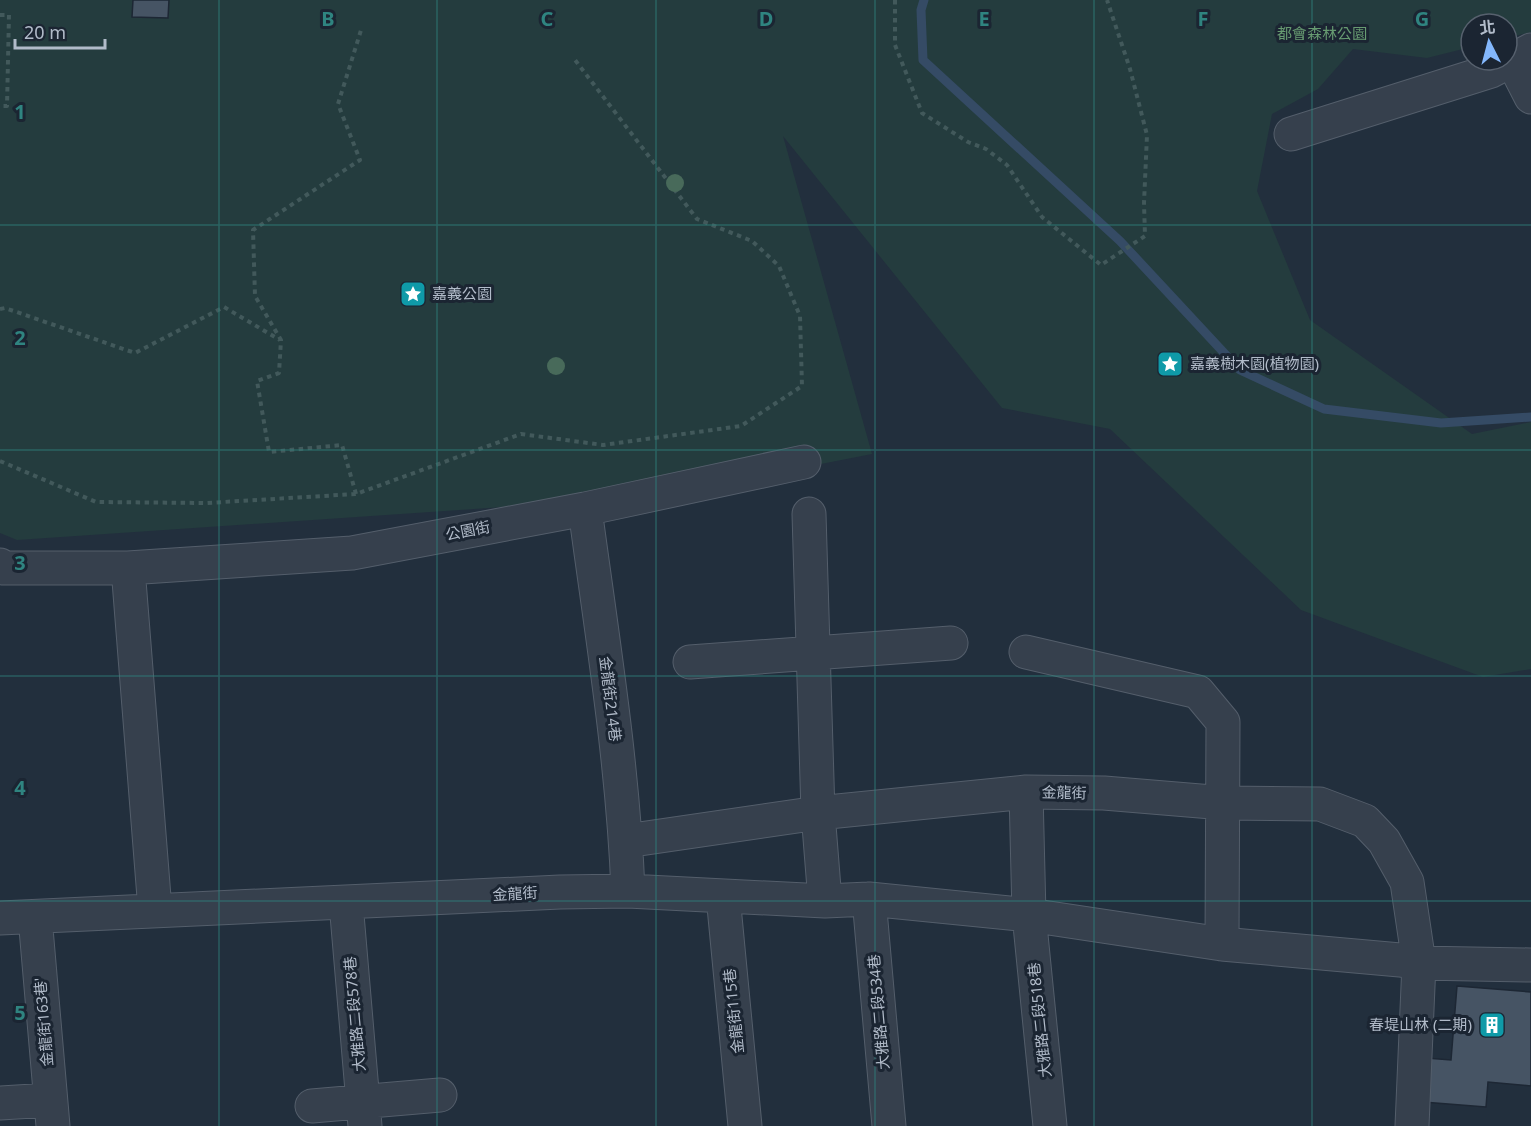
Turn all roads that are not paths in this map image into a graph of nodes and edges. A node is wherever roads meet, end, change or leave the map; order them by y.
1 (1522, 55) edge
2 (1531, 97) edge
3 (1291, 134) dead end
4 (804, 462) dead end
5 (585, 509) junction
6 (809, 514) dead end
7 (0, 566) edge
8 (128, 568) junction
9 (951, 643) dead end
10 (1026, 652) dead end
11 (813, 655) junction
12 (690, 662) dead end
13 (1026, 792) junction
14 (1224, 802) junction
15 (818, 813) junction
16 (626, 841) junction
17 (628, 891) junction
18 (723, 896) junction
19 (869, 899) junction
20 (825, 900) junction
21 (346, 903) junction
22 (155, 910) junction
23 (1029, 915) junction
24 (35, 917) junction
25 (0, 918) edge
26 (1222, 944) junction
27 (1419, 963) junction
28 (1531, 965) edge
29 (440, 1095) dead end
30 (0, 1103) edge
31 (312, 1106) dead end
32 (51, 1113) edge
33 (363, 1113) edge
34 (745, 1126) edge
35 (889, 1126) edge
36 (1050, 1126) edge
37 (1412, 1126) edge

1 - 2 street
1 - 3 street
4 - 5 street, 公園街
5 - 8 street, 公園街
5 - 16 street, 金龍街214巷
6 - 11 street
7 - 8 street, 公園街
8 - 22 street
9 - 11 street
10 - 14 street
11 - 12 street
11 - 15 street
13 - 14 street, 金龍街
13 - 15 street
13 - 23 street, 金龍街
14 - 26 street
14 - 27 street, 金龍街
15 - 16 street
15 - 20 street
16 - 17 street, 金龍街214巷
17 - 18 street, 金龍街
17 - 21 street, 金龍街
18 - 20 street, 金龍街
18 - 34 street, 金龍街115巷
19 - 20 street, 金龍街
19 - 23 street, 金龍街
19 - 35 street, 大雅路二段534巷
21 - 22 street, 金龍街
21 - 33 street, 大雅路二段578巷
22 - 24 street, 金龍街
23 - 26 street, 金龍街
23 - 36 street, 大雅路二段518巷
24 - 25 street, 金龍街
24 - 32 street, 金龍街163巷'
26 - 27 street, 金龍街
27 - 28 street, 金龍街
27 - 37 street
29 - 33 street
30 - 32 street
31 - 33 street

